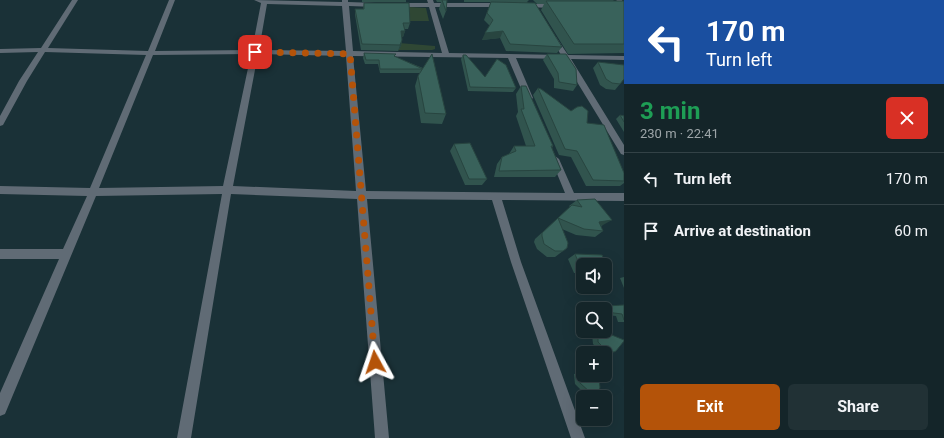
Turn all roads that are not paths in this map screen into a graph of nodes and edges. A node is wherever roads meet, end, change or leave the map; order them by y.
1 (75, 0) edge
2 (172, 0) edge
3 (619, 0) edge
4 (262, 1) edge
5 (345, 2) edge
6 (431, 3) edge
7 (385, 5) edge
8 (393, 5) edge
9 (510, 6) edge
10 (518, 6) edge
11 (533, 6) edge
12 (564, 6) edge
13 (624, 6) edge
14 (616, 7) edge
15 (550, 31) edge
16 (44, 50) junction
17 (0, 51) edge
18 (255, 52) junction
19 (150, 53) junction
20 (350, 54) junction
21 (446, 55) junction
22 (511, 56) junction
23 (566, 57) junction
24 (624, 58) edge
25 (532, 105) edge
26 (0, 123) edge
27 (624, 152) edge
28 (553, 154) edge
29 (0, 190) edge
30 (228, 190) junction
31 (93, 192) junction
32 (360, 195) junction
33 (496, 196) junction
34 (571, 196) junction
35 (624, 196) edge
36 (0, 254) edge
37 (67, 254) junction
38 (0, 410) edge
39 (184, 438) edge
40 (382, 438) edge
41 (578, 438) edge

1 - 16 street
2 - 19 street
3 - 13 street
4 - 5 street
4 - 18 street
5 - 7 street
5 - 20 street
6 - 8 street
6 - 9 street
6 - 21 street
10 - 11 street
11 - 12 street
13 - 14 street
15 - 23 street
16 - 17 street
16 - 19 street
16 - 26 street
18 - 19 street
18 - 20 street
18 - 30 street
19 - 31 street
20 - 21 street
20 - 32 street
21 - 22 street
22 - 23 street
22 - 25 street
23 - 24 street
23 - 27 street
28 - 34 street
29 - 31 street
30 - 31 street
30 - 32 street
30 - 39 street
31 - 37 street
32 - 33 street
32 - 40 street
33 - 34 street
33 - 41 street
34 - 35 street
36 - 37 street
37 - 38 street

